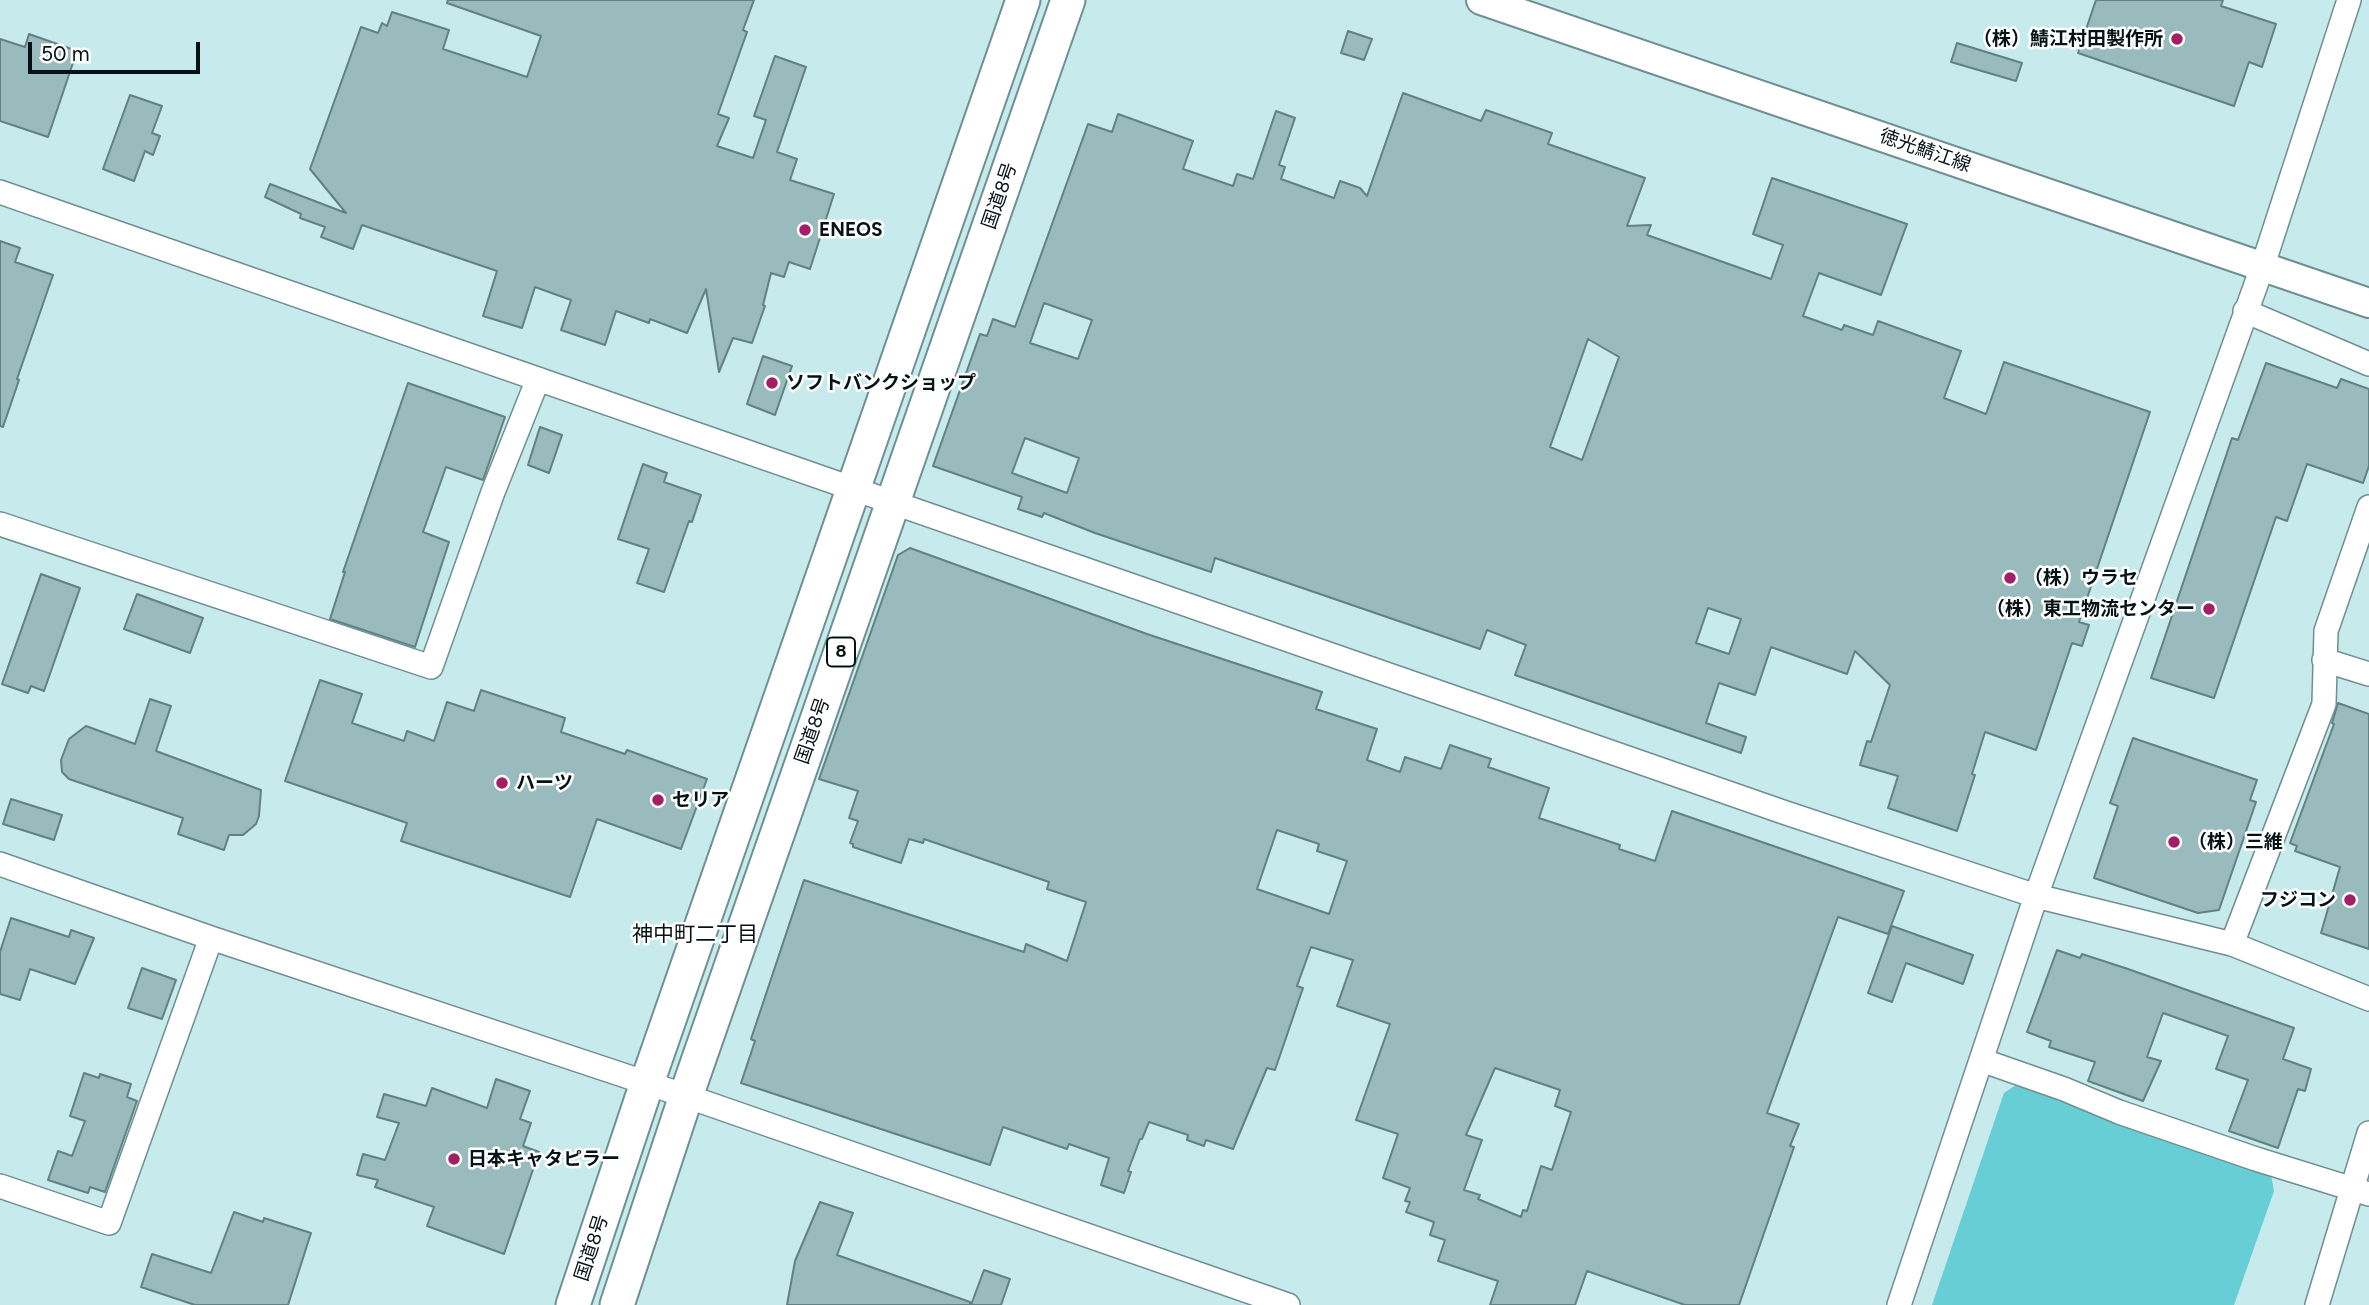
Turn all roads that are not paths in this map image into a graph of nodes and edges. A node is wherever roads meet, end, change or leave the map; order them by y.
1 (1023, 0) edge
2 (1068, 0) edge
3 (1481, 0) edge
4 (2349, 0) edge
5 (0, 192) edge
6 (2263, 265) junction
7 (2369, 303) edge
8 (2245, 311) junction
9 (2369, 364) edge
10 (538, 379) junction
11 (854, 490) junction
12 (893, 504) junction
13 (2369, 507) edge
14 (0, 524) edge
15 (2324, 660) junction
16 (2369, 674) edge
17 (0, 864) edge
18 (2036, 896) junction
19 (211, 938) junction
20 (2232, 944) junction
21 (2369, 999) edge
22 (1981, 1060) junction
23 (647, 1083) junction
24 (686, 1096) junction
25 (2369, 1133) edge
26 (0, 1186) edge
27 (2360, 1191) edge
28 (573, 1305) edge
29 (617, 1305) edge
30 (1288, 1305) edge
31 (1899, 1305) edge
32 (2317, 1305) edge

1 - 11 highway, 国道8号 / 8
2 - 12 highway, 国道8号 / 8
3 - 6 main road, 徳光鯖江線
4 - 6 street
5 - 10 street
6 - 7 main road, 徳光鯖江線
6 - 8 street
8 - 9 street
8 - 18 street
10 - 11 street
10 - 14 street
11 - 12 street
11 - 23 highway, 国道8号 / 8
12 - 18 street
12 - 24 highway, 国道8号 / 8
13 - 15 street
15 - 16 street
15 - 20 street
17 - 19 street
18 - 20 street
18 - 22 street
19 - 23 street
19 - 26 street
20 - 21 street
22 - 27 street
22 - 31 street
23 - 24 street
23 - 28 highway, 国道8号 / 8
24 - 29 highway, 国道8号 / 8
24 - 30 street
25 - 27 street
27 - 32 street

